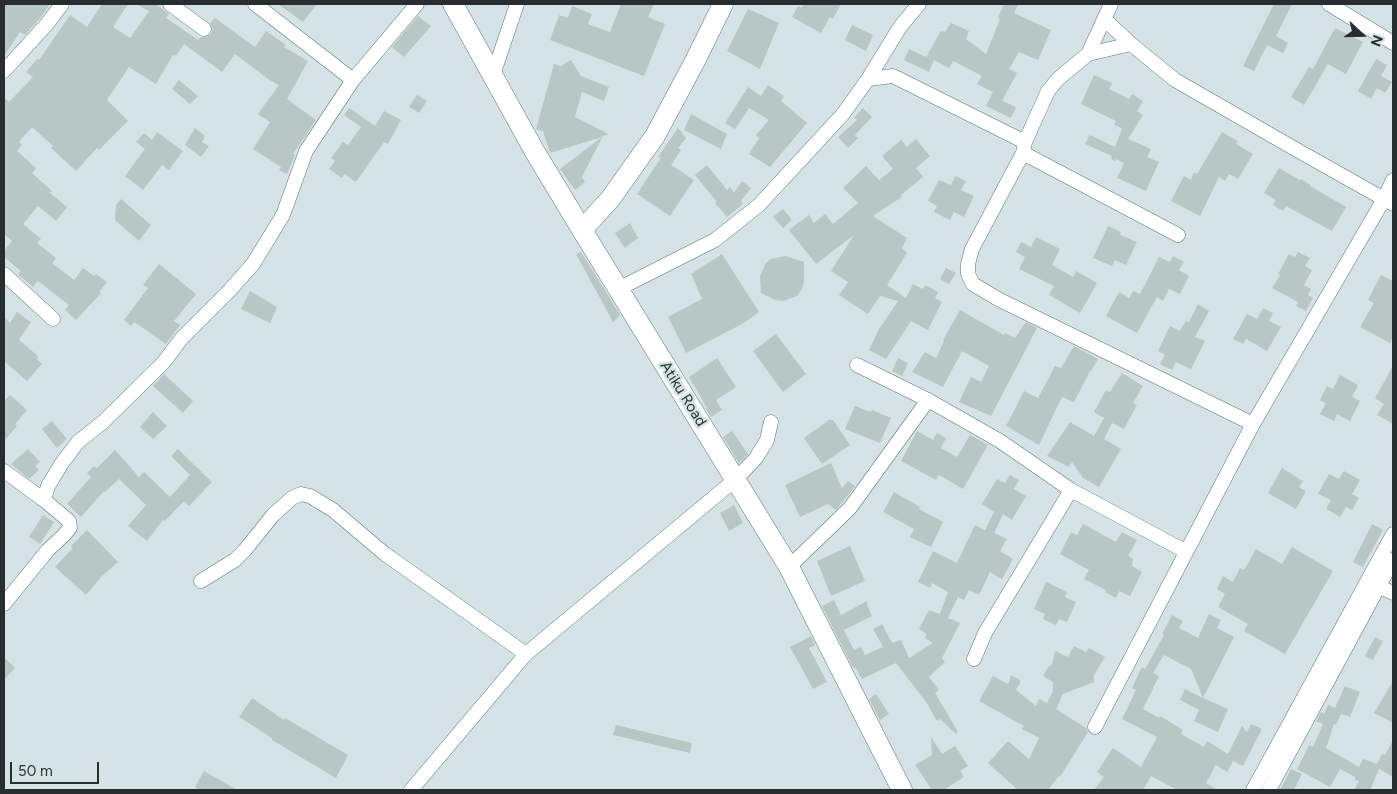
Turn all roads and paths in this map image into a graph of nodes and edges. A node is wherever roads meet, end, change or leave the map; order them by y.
1 (62, 4) edge
2 (170, 4) edge
3 (255, 4) edge
4 (417, 4) edge
5 (453, 4) edge
6 (517, 4) edge
7 (722, 4) edge
8 (919, 4) edge
9 (1111, 4) edge
10 (1335, 5) edge
11 (1104, 19) junction
12 (204, 29) dead end
13 (1393, 43) edge
14 (1131, 44) junction
15 (886, 49) junction
16 (1088, 54) junction
17 (4, 71) edge
18 (493, 75) junction
19 (893, 76) junction
20 (868, 79) junction
21 (353, 80) junction
22 (1024, 147) junction
23 (1393, 180) edge
24 (1389, 201) edge
25 (582, 230) junction
26 (1178, 235) dead end
27 (4, 274) edge
28 (618, 289) junction
29 (53, 319) dead end
30 (857, 365) dead end
31 (928, 400) junction
32 (771, 422) dead end
33 (1253, 424) junction
34 (4, 471) edge
35 (736, 479) junction
36 (1071, 490) junction
37 (44, 500) junction
38 (1393, 534) edge
39 (1185, 550) junction
40 (1393, 560) edge
41 (789, 567) junction
42 (201, 581) dead end
43 (1374, 584) junction
44 (1393, 593) edge
45 (4, 604) edge
46 (526, 654) junction
47 (974, 659) dead end
48 (1095, 728) dead end
49 (411, 790) edge
50 (902, 790) edge
51 (1253, 790) edge
52 (1269, 790) edge

1 - 17 street
2 - 12 street
3 - 21 street
4 - 21 street
5 - 18 street, Atiku Road
6 - 18 street
7 - 25 street
8 - 15 street
9 - 11 street
10 - 13 street
11 - 14 street
11 - 16 street
14 - 16 street
14 - 24 street
15 - 19 street
15 - 20 street
16 - 22 street
18 - 25 street, Atiku Road
19 - 20 street
19 - 22 street
20 - 28 street
21 - 37 street
22 - 26 street
22 - 33 street
23 - 24 street
24 - 33 street
25 - 28 street, Atiku Road
27 - 29 street
28 - 35 street, Atiku Road
30 - 31 street
31 - 36 street
31 - 41 street
32 - 35 street
33 - 39 street
34 - 37 street
35 - 41 street, Atiku Road
35 - 46 street
36 - 39 street
36 - 47 street
37 - 45 street
38 - 43 street
39 - 48 street
40 - 43 street
41 - 50 street, Atiku Road
42 - 46 street
43 - 44 street
43 - 51 street
43 - 52 street
46 - 49 street

